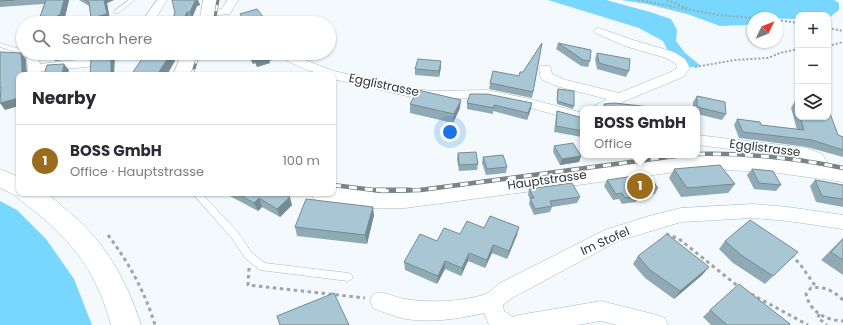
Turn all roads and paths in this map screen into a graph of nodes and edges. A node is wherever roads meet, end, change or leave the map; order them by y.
1 (132, 0) edge
2 (162, 0) edge
3 (234, 0) edge
4 (638, 0) edge
5 (667, 0) edge
6 (694, 11) junction
7 (116, 12) dead end
8 (208, 12) edge
9 (226, 12) junction
10 (152, 16) edge
11 (230, 16) edge
12 (747, 17) edge
13 (783, 21) edge
14 (795, 23) edge
15 (831, 29) edge
16 (599, 31) dead end
17 (843, 31) edge
18 (843, 42) edge
19 (0, 45) edge
20 (831, 45) edge
21 (795, 49) edge
22 (16, 50) edge
23 (34, 60) edge
24 (92, 60) edge
25 (188, 60) edge
26 (295, 60) edge
27 (684, 68) junction
28 (545, 69) dead end
29 (35, 72) edge
30 (183, 72) edge
31 (325, 72) edge
32 (336, 75) edge
33 (620, 98) junction
34 (605, 106) edge
35 (580, 117) edge
36 (700, 140) edge
37 (834, 172) edge
38 (0, 178) edge
39 (16, 186) edge
40 (336, 195) edge
41 (31, 196) edge
42 (199, 196) edge
43 (843, 222) edge
44 (644, 224) junction
45 (108, 236) dead end
46 (787, 252) edge
47 (249, 256) junction
48 (348, 278) dead end
49 (816, 287) junction
50 (740, 288) edge
51 (843, 300) edge
52 (380, 301) joint
53 (755, 301) edge
54 (819, 314) junction
55 (496, 317) edge
56 (843, 321) edge
57 (126, 325) edge
58 (155, 325) edge
59 (519, 325) edge
60 (657, 325) edge
61 (808, 325) edge
62 (827, 325) edge

1 - 7 lane
2 - 10 street
3 - 9 street
4 - 6 path
5 - 6 path
6 - 12 path
8 - 9 street
9 - 11 street
13 - 14 path
15 - 17 path
16 - 27 street
18 - 20 path
19 - 22 lane
21 - 27 path
23 - 29 street
24 - 29 street
25 - 30 street
26 - 31 street, Egglistrasse
27 - 33 street
28 - 33 street
32 - 35 street, Egglistrasse
33 - 34 street
36 - 37 street, Egglistrasse
37 - 40 street, Hauptstrasse
38 - 39 street
41 - 57 street
42 - 47 lane
43 - 44 street, Im Stofel
44 - 50 path
44 - 55 street, Im Stofel
45 - 58 path
46 - 49 path
47 - 48 lane
47 - 52 path
49 - 51 path
49 - 54 path
52 - 55 street, Im Stofel
53 - 61 path
54 - 56 path
54 - 62 path
59 - 60 street

